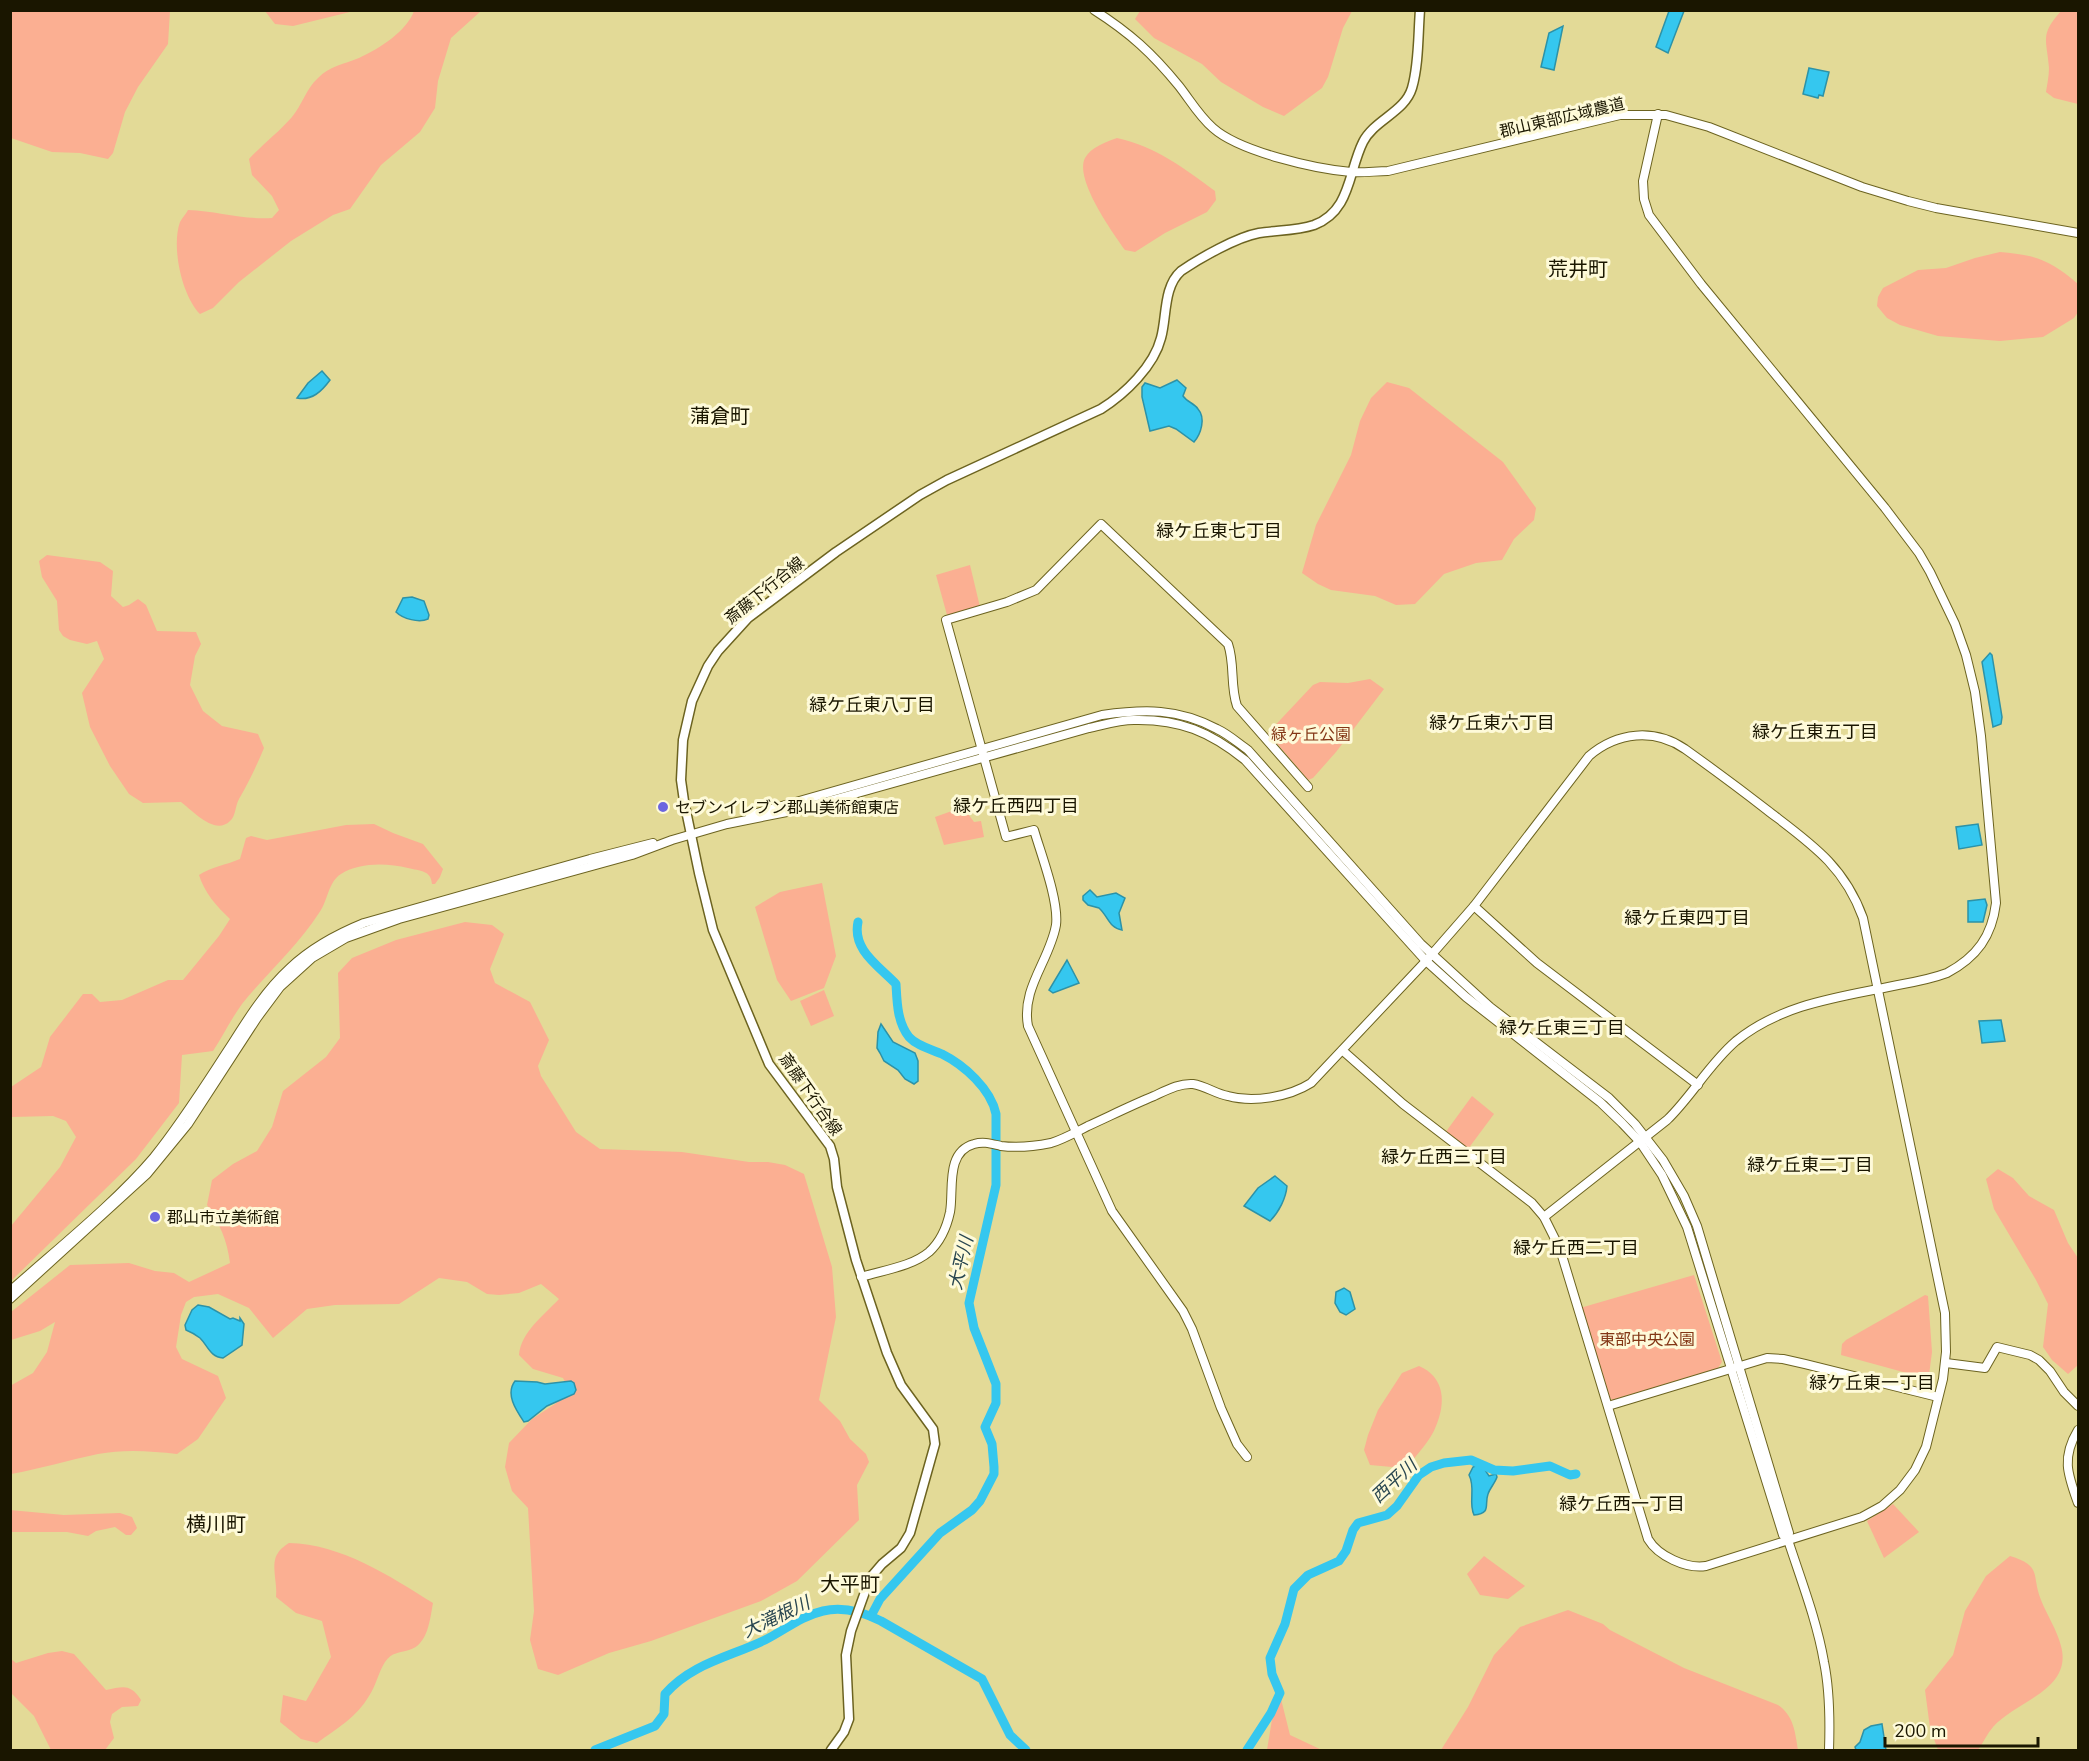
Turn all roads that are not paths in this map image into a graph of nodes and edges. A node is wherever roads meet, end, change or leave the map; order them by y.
1 (1094, 10) edge
2 (1419, 10) edge
3 (1658, 114) junction
4 (1353, 172) junction
5 (2079, 233) edge
6 (983, 754) junction
7 (1308, 787) dead end
8 (691, 835) junction
9 (672, 840) junction
10 (1474, 906) junction
11 (1429, 958) junction
12 (1878, 989) junction
13 (1342, 1050) junction
14 (1698, 1084) junction
15 (1077, 1131) junction
16 (1643, 1140) junction
17 (1544, 1216) junction
18 (861, 1277) junction
19 (10, 1291) edge
20 (10, 1299) edge
21 (1946, 1363) junction
22 (1735, 1367) junction
23 (1938, 1397) junction
24 (1608, 1406) junction
25 (2079, 1406) edge
26 (2079, 1430) edge
27 (1246, 1457) dead end
28 (2079, 1503) edge
29 (1788, 1540) junction
30 (831, 1750) edge
31 (1829, 1750) edge

1 - 4 street, 郡山東部広域農道
2 - 4 main road, 斎藤下行合線
3 - 4 street, 郡山東部広域農道
3 - 5 street, 郡山東部広域農道
3 - 12 street
4 - 8 main road, 斎藤下行合線
6 - 7 street
6 - 8 street
6 - 11 street
6 - 15 street
8 - 9 street
8 - 18 main road, 斎藤下行合線
9 - 19 street
9 - 20 street
10 - 11 street
10 - 12 street
10 - 14 street
11 - 13 street
11 - 16 street
12 - 14 street
12 - 21 street
13 - 15 street
13 - 17 street
14 - 16 street
15 - 18 street
15 - 27 street
16 - 17 street
16 - 22 street
17 - 24 street
18 - 30 main road, 斎藤下行合線
21 - 23 street
21 - 25 street
22 - 23 street
22 - 24 street
22 - 29 street
23 - 29 street
24 - 29 street
26 - 28 street
29 - 31 street

